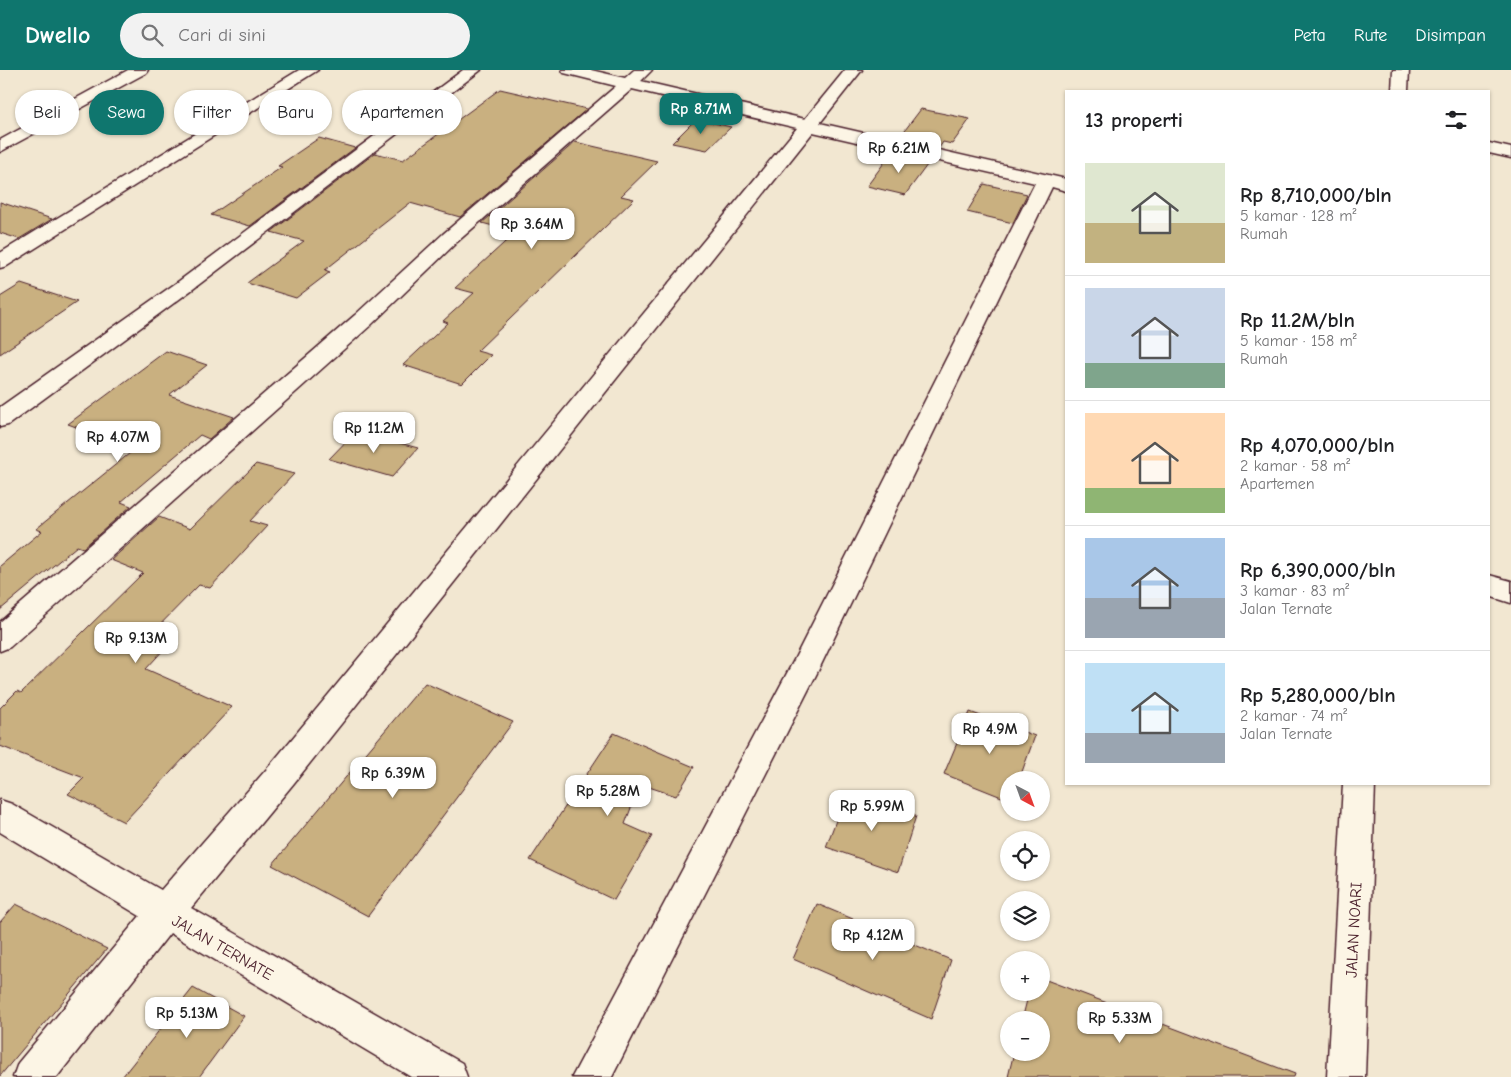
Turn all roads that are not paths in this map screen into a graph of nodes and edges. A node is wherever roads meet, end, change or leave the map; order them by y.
1 (140, 70) edge
2 (310, 70) edge
3 (474, 70) edge
4 (570, 70) edge
5 (854, 70) edge
6 (1401, 70) edge
7 (637, 77) edge
8 (1400, 90) edge
9 (811, 126) junction
10 (0, 146) edge
11 (1490, 148) edge
12 (1511, 152) edge
13 (1056, 182) edge
14 (0, 262) edge
15 (0, 419) edge
16 (1490, 585) edge
17 (1511, 592) edge
18 (0, 639) edge
19 (1359, 785) edge
20 (0, 815) edge
21 (164, 913) junction
22 (32, 1077) edge
23 (448, 1077) edge
24 (591, 1077) edge
25 (1346, 1077) edge

1 - 10 street
2 - 14 street
3 - 15 street
4 - 7 street
5 - 9 street
6 - 8 street
7 - 9 street
7 - 18 street
9 - 13 street
9 - 21 street
11 - 12 street
13 - 24 street
16 - 17 street
19 - 25 street, JALAN NOARI
20 - 21 street, JALAN TERNATE
21 - 22 street
21 - 23 street, JALAN TERNATE

